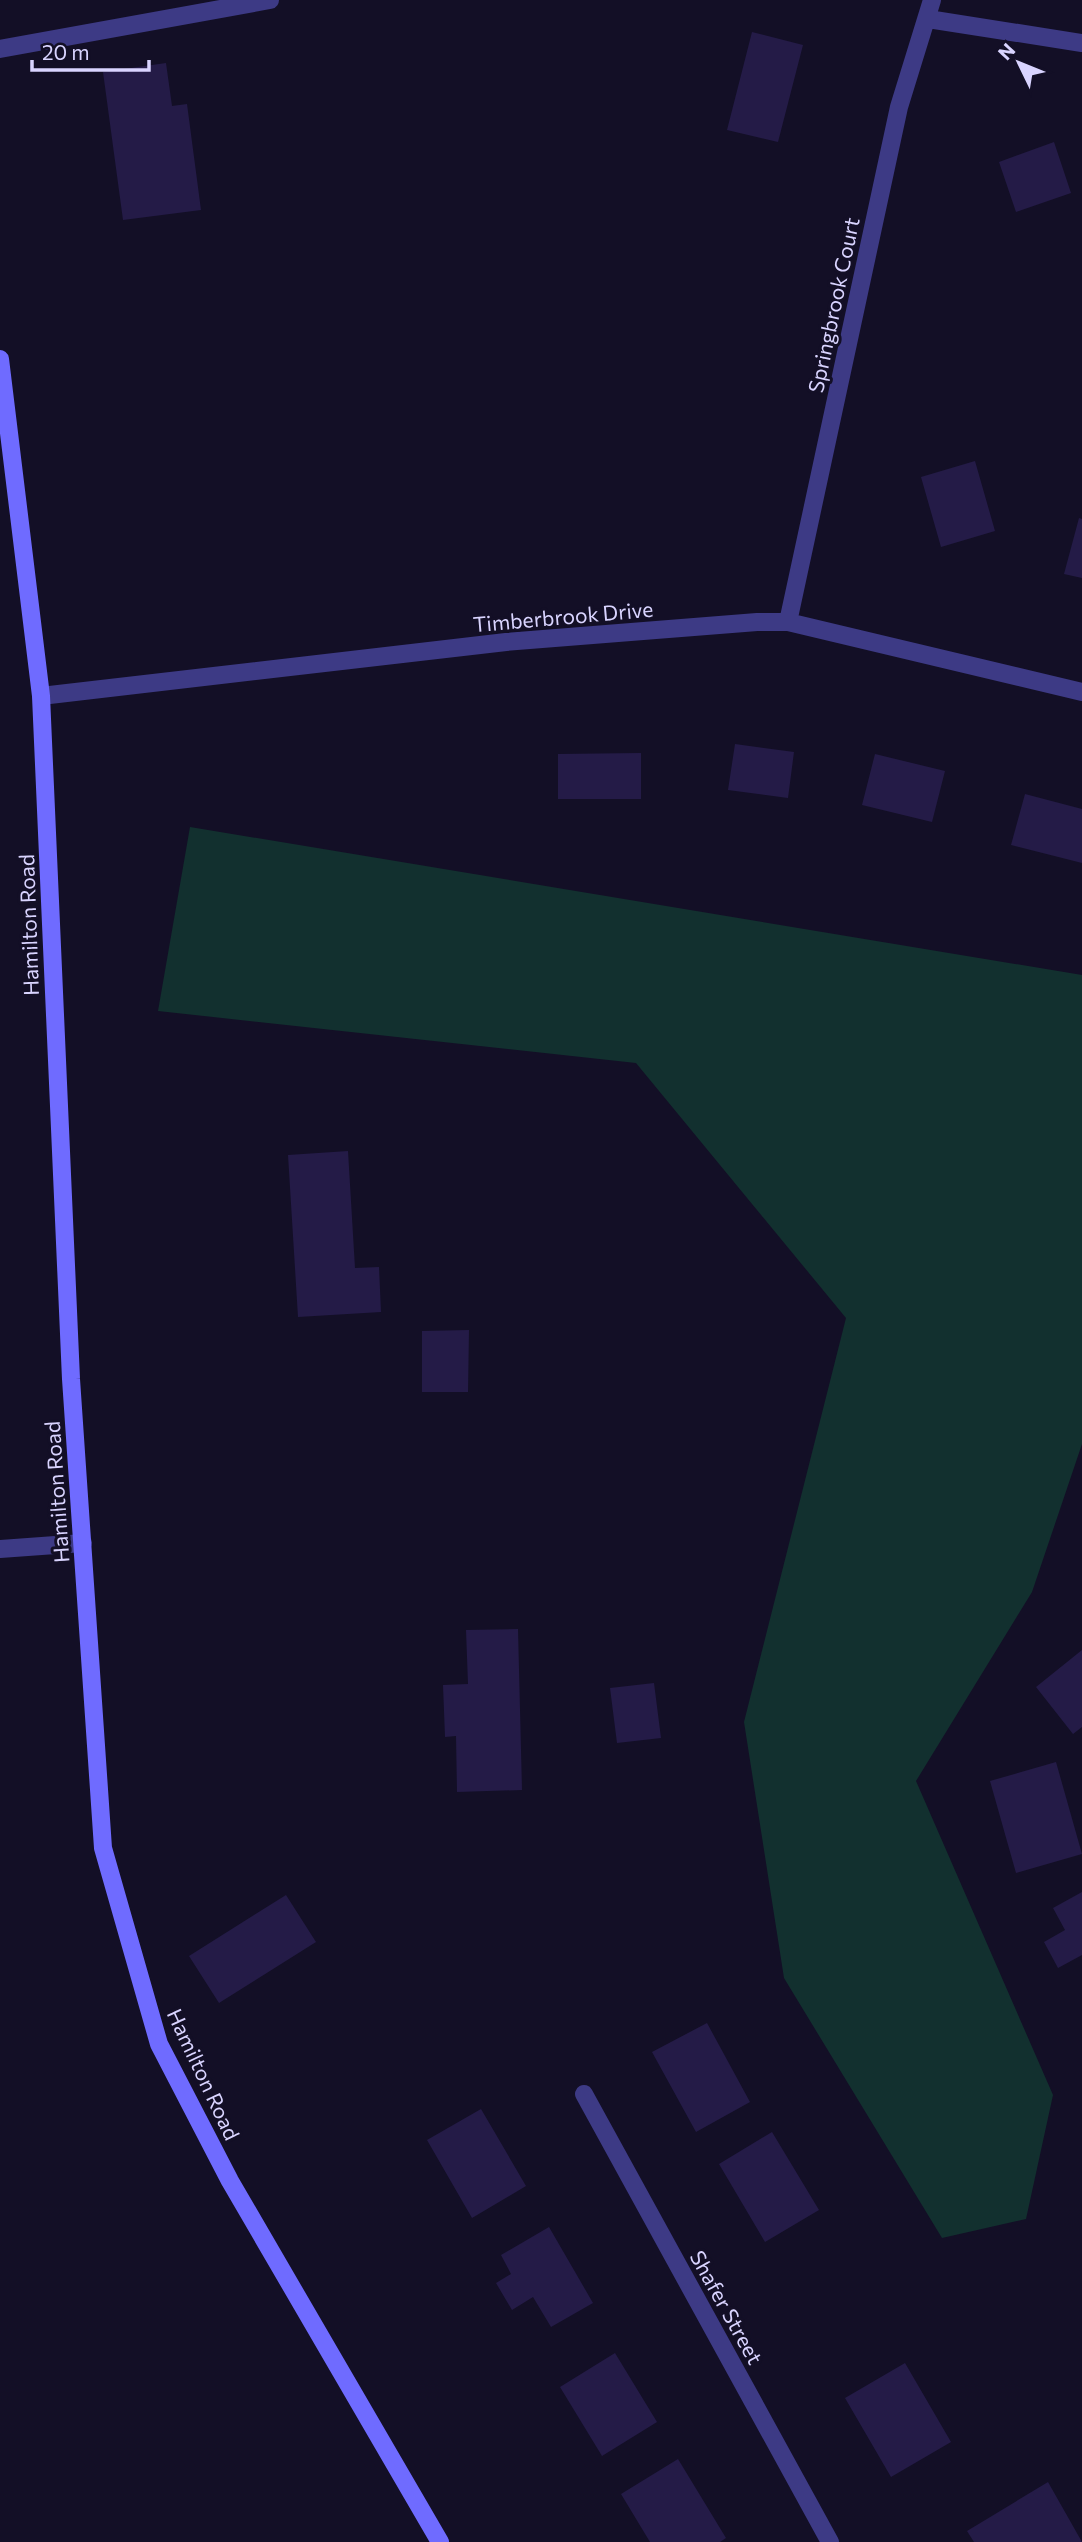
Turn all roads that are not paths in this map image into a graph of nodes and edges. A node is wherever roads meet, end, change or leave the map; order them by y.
1 (270, 0) edge
2 (932, 0) edge
3 (928, 19) junction
4 (1082, 43) edge
5 (0, 49) edge
6 (0, 359) edge
7 (788, 622) junction
8 (1082, 692) edge
9 (41, 696) junction
10 (83, 1543) junction
11 (0, 1549) edge
12 (584, 2094) dead end
13 (440, 2542) edge
14 (830, 2542) edge

1 - 5 street
2 - 3 street, Springbrook Court
3 - 4 street
3 - 7 street, Springbrook Court
6 - 9 street, Hamilton Road
7 - 8 street, Timberbrook Drive
7 - 9 street, Timberbrook Drive
9 - 10 street, Hamilton Road
10 - 11 street
10 - 13 street, Hamilton Road
12 - 14 street, Shafer Street

